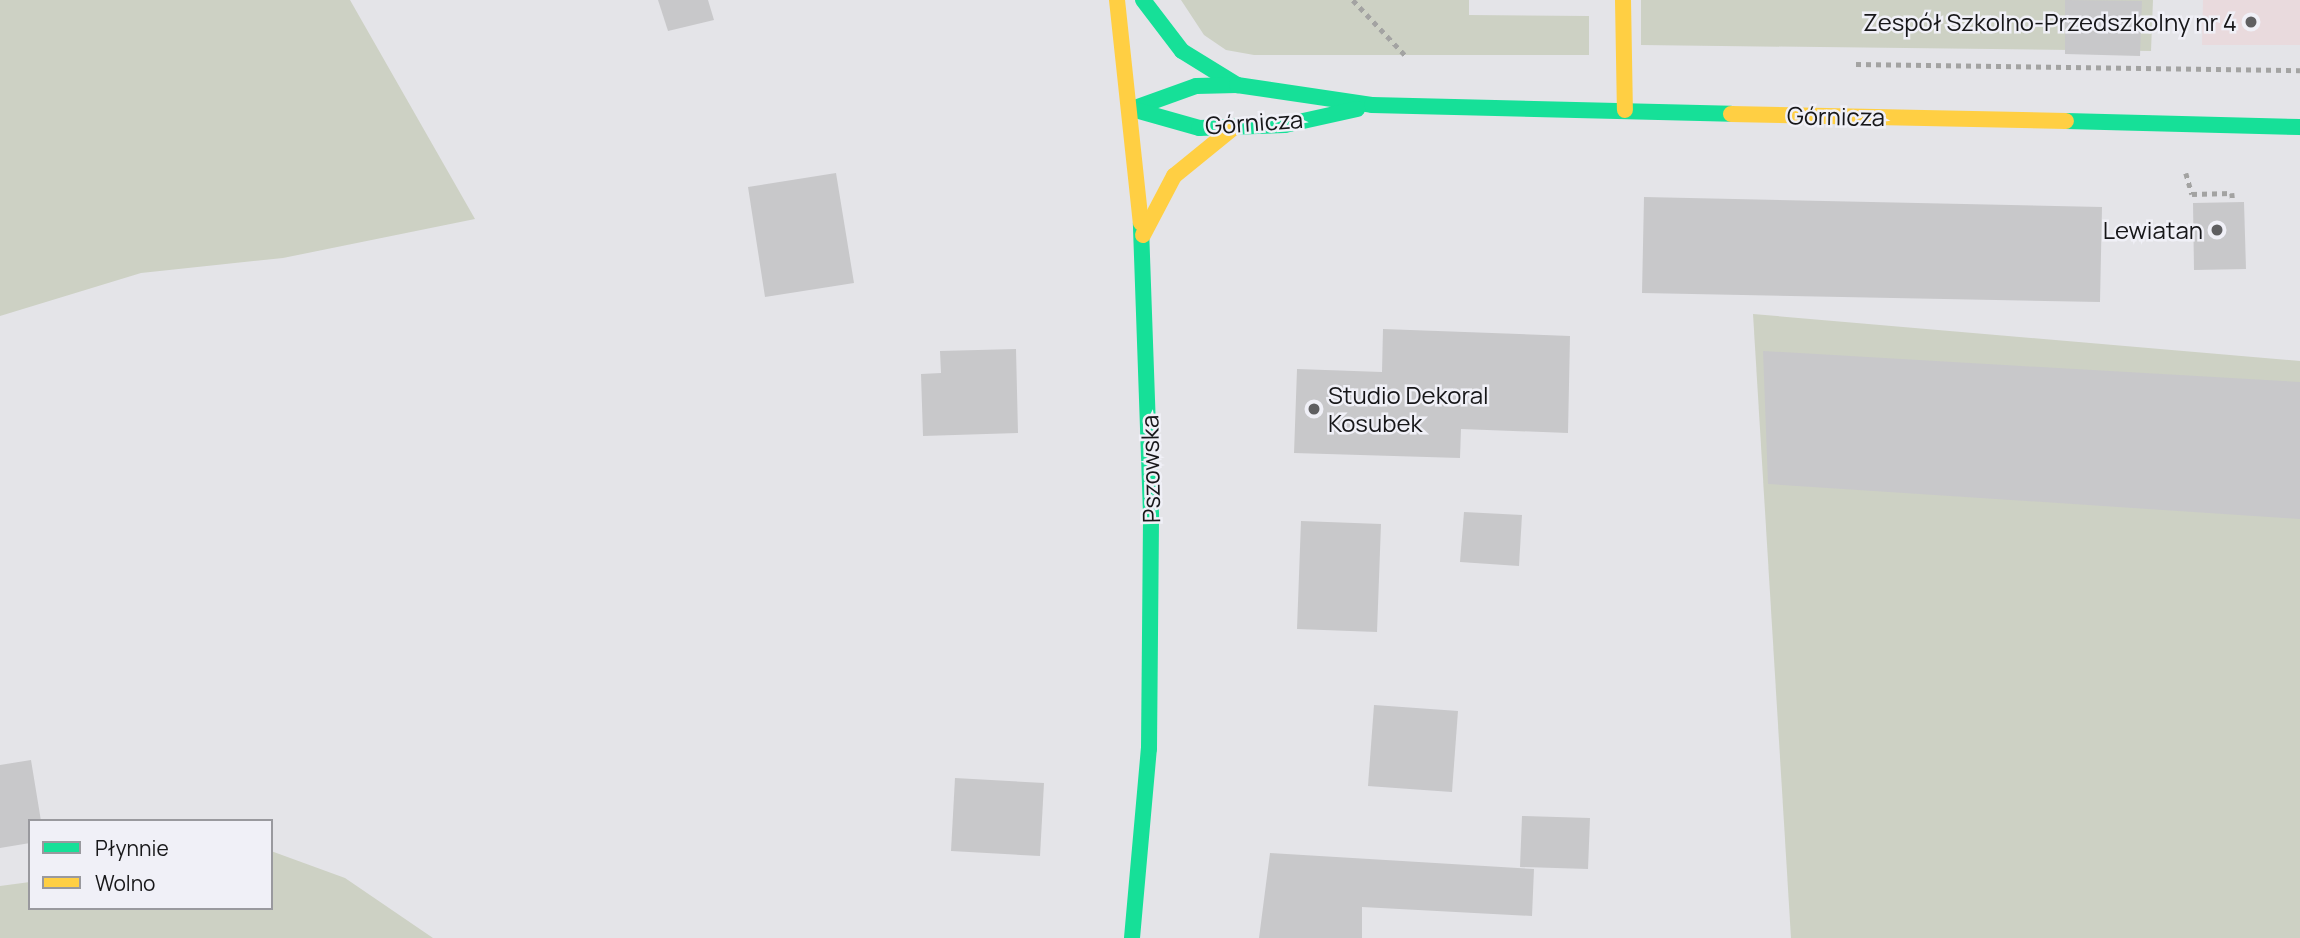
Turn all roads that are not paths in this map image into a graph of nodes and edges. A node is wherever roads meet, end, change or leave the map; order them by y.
1 (1117, 0) edge
2 (1143, 0) edge
3 (1623, 0) edge
4 (1237, 85) junction
5 (1372, 105) junction
6 (1132, 109) junction
7 (1625, 110) junction
8 (2300, 127) edge
9 (1233, 128) junction
10 (1143, 235) junction
11 (1132, 938) edge

1 - 6 street, Pszowska
2 - 4 street
3 - 7 street
4 - 5 street, Górnicza
4 - 6 street, Górnicza
5 - 7 street, Górnicza
5 - 9 street, Górnicza
6 - 9 street, Górnicza
6 - 10 street, Pszowska
7 - 8 street, Górnicza
9 - 10 street
10 - 11 street, Pszowska

